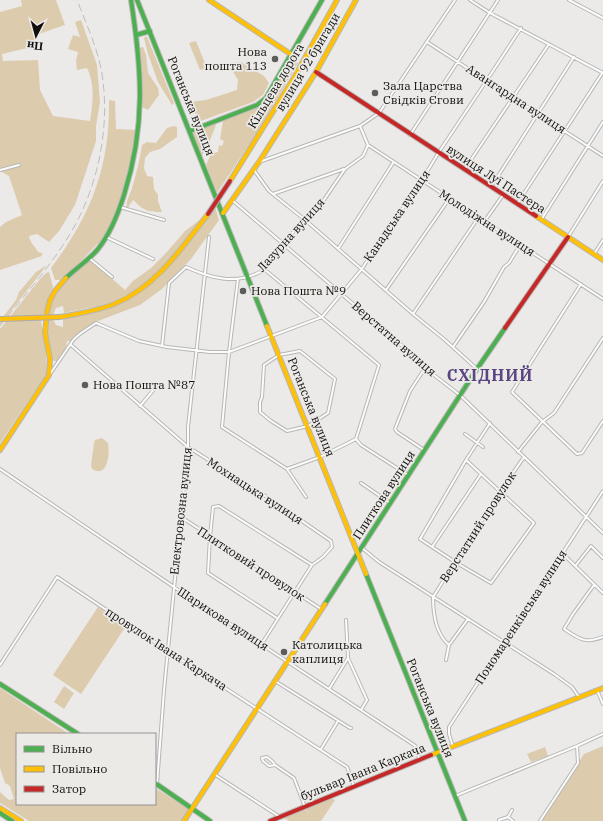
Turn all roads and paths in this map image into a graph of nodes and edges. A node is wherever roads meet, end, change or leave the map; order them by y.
1 (131, 0) edge
2 (137, 0) edge
3 (209, 0) edge
4 (322, 0) edge
5 (337, 0) edge
6 (356, 0) edge
7 (455, 0) edge
8 (470, 0) edge
9 (498, 0) edge
10 (569, 0) edge
11 (490, 13) junction
12 (603, 18) edge
13 (521, 28) junction
14 (150, 31) junction
15 (136, 35) junction
16 (428, 42) junction
17 (549, 44) junction
18 (292, 55) junction
19 (574, 58) junction
20 (458, 61) junction
21 (316, 72) junction
22 (603, 72) edge
23 (488, 80) junction
24 (513, 97) junction
25 (379, 113) junction
26 (538, 113) junction
27 (603, 122) edge
28 (360, 126) junction
29 (564, 130) junction
30 (190, 131) junction
31 (410, 135) junction
32 (368, 145) junction
33 (588, 146) junction
34 (438, 153) junction
35 (603, 156) edge
36 (259, 162) junction
37 (394, 162) junction
38 (19, 165) dead end
39 (345, 169) junction
40 (0, 170) edge
41 (254, 170) junction
42 (464, 170) junction
43 (422, 180) junction
44 (603, 181) edge
45 (491, 187) junction
46 (272, 194) junction
47 (503, 195) junction
48 (449, 198) junction
49 (232, 200) junction
50 (517, 204) junction
51 (120, 207) junction
52 (223, 213) junction
53 (478, 218) junction
54 (304, 219) junction
55 (164, 220) dead end
56 (541, 220) junction
57 (484, 222) junction
58 (106, 237) junction
59 (209, 237) dead end
60 (568, 237) junction
61 (603, 240) edge
62 (283, 244) junction
63 (520, 245) junction
64 (338, 249) junction
65 (594, 254) junction
66 (89, 258) junction
67 (153, 259) dead end
68 (603, 260) edge
69 (550, 264) junction
70 (264, 269) junction
71 (361, 270) junction
72 (204, 275) junction
73 (248, 276) junction
74 (112, 277) dead end
75 (238, 279) junction
76 (580, 284) junction
77 (386, 290) junction
78 (342, 294) junction
79 (603, 299) edge
80 (413, 314) junction
81 (322, 317) junction
82 (0, 319) edge
83 (272, 336) junction
84 (603, 338) edge
85 (71, 345) junction
86 (162, 346) junction
87 (453, 347) junction
88 (196, 350) junction
89 (229, 352) junction
90 (280, 355) junction
91 (425, 368) junction
92 (477, 369) junction
93 (49, 375) junction
94 (156, 387) dead end
95 (461, 396) junction
96 (140, 406) junction
97 (542, 422) junction
98 (603, 422) edge
99 (490, 423) junction
100 (308, 426) junction
101 (465, 434) dead end
102 (356, 439) junction
103 (478, 442) junction
104 (484, 447) dead end
105 (188, 448) junction
106 (0, 450) edge
107 (425, 451) junction
108 (518, 452) junction
109 (320, 456) junction
110 (524, 457) junction
111 (466, 460) junction
112 (0, 469) edge
113 (287, 469) junction
114 (481, 474) junction
115 (409, 476) junction
116 (361, 483) dead end
117 (603, 490) edge
118 (500, 492) junction
119 (306, 497) dead end
120 (391, 504) junction
121 (181, 517) junction
122 (586, 517) junction
123 (603, 533) edge
124 (210, 537) junction
125 (432, 547) junction
126 (362, 548) junction
127 (358, 554) junction
128 (563, 554) junction
129 (603, 558) edge
130 (455, 562) junction
131 (312, 565) junction
132 (576, 566) junction
133 (594, 585) junction
134 (174, 587) junction
135 (295, 592) junction
136 (603, 593) edge
137 (433, 597) junction
138 (321, 610) junction
139 (277, 618) junction
140 (468, 619) junction
141 (346, 620) dead end
142 (603, 637) edge
143 (504, 642) junction
144 (260, 645) junction
145 (449, 645) junction
146 (168, 651) junction
147 (348, 658) junction
148 (446, 660) dead end
149 (288, 662) junction
150 (0, 665) edge
151 (275, 680) junction
152 (0, 684) edge
153 (329, 688) junction
154 (603, 688) edge
155 (597, 690) junction
156 (579, 697) junction
157 (603, 704) edge
158 (256, 708) junction
159 (362, 710) junction
160 (338, 721) junction
161 (352, 728) dead end
162 (76, 733) edge
163 (603, 734) edge
164 (577, 746) junction
165 (453, 747) junction
166 (320, 749) junction
167 (438, 753) junction
168 (419, 759) junction
169 (275, 765) junction
170 (214, 774) junction
171 (156, 784) edge
172 (354, 786) junction
173 (455, 796) junction
174 (305, 807) junction
175 (0, 808) edge
176 (192, 809) junction
177 (512, 810) dead end
178 (0, 813) edge
179 (8, 816) junction
180 (280, 817) junction
181 (508, 817) junction
182 (499, 820) edge
183 (12, 821) edge
184 (21, 821) edge
185 (184, 821) edge
186 (210, 821) edge
187 (270, 821) edge
188 (465, 821) edge
189 (513, 821) edge
190 (540, 821) edge

1 - 15 main road
2 - 14 main road, Роганська вулиця
3 - 18 main road
4 - 18 main road, вулиця 92 бригади
5 - 82 main road, Кільцева дорога, bridge
6 - 21 main road, вулиця 92 бригади
7 - 16 street
8 - 11 street
9 - 11 street
10 - 12 street
11 - 13 street
11 - 20 street
13 - 17 street
13 - 23 street, Канадська вулиця
14 - 15 main road
14 - 30 main road, Роганська вулиця
15 - 51 main road
16 - 20 street, Авангардна вулиця
16 - 25 street
17 - 19 street
17 - 24 street
18 - 30 main road, вулиця 92 бригади
19 - 22 street
19 - 26 street
20 - 23 street, Авангардна вулиця
20 - 31 street
21 - 25 main road, вулиця Луї Пастера
21 - 36 main road, вулиця 92 бригади
22 - 29 street
23 - 24 street, Авангардна вулиця
23 - 34 street, Канадська вулиця
24 - 26 street, Авангардна вулиця
24 - 42 street
25 - 28 street
25 - 31 main road, вулиця Луї Пастера
26 - 29 street, Авангардна вулиця
26 - 45 street
27 - 33 street
28 - 32 street
28 - 36 street
29 - 33 street, Авангардна вулиця
29 - 50 street
30 - 52 main road, Роганська вулиця
31 - 34 main road, вулиця Луї Пастера
32 - 37 street, Молодіжна вулиця
32 - 39 street, Лазурна вулиця
33 - 35 street, Авангардна вулиця
33 - 56 street
34 - 42 main road, вулиця Луї Пастера
34 - 43 street, Канадська вулиця
36 - 41 main road, вулиця 92 бригади
37 - 43 street, Молодіжна вулиця
37 - 64 street
38 - 40 street
39 - 46 street, Лазурна вулиця
39 - 54 street, Лазурна вулиця
41 - 46 street
41 - 49 main road, вулиця 92 бригади
42 - 45 main road, вулиця Луї Пастера
43 - 48 street, Молодіжна вулиця
43 - 71 street, Канадська вулиця
44 - 60 street, Плиткова вулиця
45 - 47 main road, вулиця Луї Пастера
46 - 54 street
47 - 50 main road, вулиця Луї Пастера
47 - 57 street
48 - 53 street, Молодіжна вулиця
48 - 77 street
49 - 52 main road, вулиця 92 бригади
49 - 62 street, Верстатна вулиця
50 - 56 main road, вулиця Луї Пастера
51 - 55 street
51 - 58 main road
52 - 73 main road, Роганська вулиця
53 - 57 street, Молодіжна вулиця
53 - 80 street
54 - 62 street, Лазурна вулиця
54 - 64 street
56 - 60 main road, вулиця Луї Пастера
57 - 63 street, Молодіжна вулиця
58 - 66 main road
58 - 67 street
59 - 72 street, Електровозна вулиця
60 - 65 main road, вулиця Луї Пастера
60 - 69 main road, Плиткова вулиця
61 - 65 street
62 - 70 street, Лазурна вулиця
62 - 78 street, Верстатна вулиця
63 - 69 street, Молодіжна вулиця
63 - 87 street
64 - 71 street
65 - 68 main road, вулиця Луї Пастера
66 - 74 street
66 - 93 main road
69 - 76 street, Молодіжна вулиця
69 - 92 main road, Плиткова вулиця
70 - 73 street, Лазурна вулиця
70 - 81 street
71 - 77 street
71 - 78 street, Канадська вулиця
72 - 75 street
72 - 86 street
72 - 88 street, Електровозна вулиця
73 - 75 street, Лазурна вулиця
73 - 83 main road, Роганська вулиця
75 - 89 street
76 - 79 street, Молодіжна вулиця
76 - 97 street
77 - 80 street
78 - 81 street, Канадська вулиця
78 - 91 street, Верстатна вулиця
80 - 87 street
81 - 83 street, Канадська вулиця
81 - 102 street
83 - 89 street, Канадська вулиця
83 - 90 main road, Роганська вулиця
84 - 97 street
85 - 86 street
85 - 93 street
85 - 96 street, Мохнацька вулиця
86 - 88 street
87 - 92 street
88 - 89 street
88 - 105 street, Електровозна вулиця
89 - 113 street
90 - 100 main road, Роганська вулиця
90 - 100 street
90 - 100 street
91 - 95 street, Верстатна вулиця
91 - 107 street
92 - 95 main road, Плиткова вулиця
93 - 106 main road
94 - 96 street
95 - 99 street, Верстатна вулиця
95 - 107 main road, Плиткова вулиця
96 - 105 street, Мохнацька вулиця
97 - 98 street
97 - 108 street
99 - 103 street
99 - 108 street, Верстатна вулиця
100 - 109 main road, Роганська вулиця
101 - 103 street
102 - 109 street
102 - 115 street
103 - 104 street
103 - 111 street
105 - 121 street, Електровозна вулиця
105 - 131 street, Мохнацька вулиця
107 - 115 main road, Плиткова вулиця
108 - 110 street, Верстатна вулиця
109 - 113 street
109 - 127 main road, Роганська вулиця
110 - 118 street, Верстатний провулок
110 - 122 street, Верстатна вулиця
111 - 114 street
111 - 125 street
112 - 134 street, Шарикова вулиця
113 - 119 street
114 - 118 street
114 - 125 street
115 - 120 main road, Плиткова вулиця
116 - 120 street
117 - 122 street, Пономаренківська вулиця
118 - 130 street, Верстатний провулок
118 - 130 street
120 - 126 main road, Плиткова вулиця
121 - 124 street, Плитковий провулок
121 - 134 street, Електровозна вулиця
122 - 123 street, Верстатна вулиця
122 - 128 street, Пономаренківська вулиця
124 - 131 street
124 - 135 street, Плитковий провулок
124 - 139 street
125 - 130 street
126 - 127 main road, Плиткова вулиця
126 - 137 street
127 - 138 main road, Плиткова вулиця
127 - 167 main road, Роганська вулиця
128 - 132 street
128 - 143 street, Пономаренківська вулиця
129 - 132 street
130 - 137 street, Верстатний провулок
131 - 135 street
132 - 133 street
133 - 136 street
133 - 142 street
134 - 144 street, Шарикова вулиця
134 - 146 street, Електровозна вулиця
135 - 138 street, Плитковий провулок
135 - 139 street
137 - 140 street
137 - 145 street
138 - 149 main road, Плиткова вулиця
139 - 144 street
140 - 143 street
140 - 145 street
141 - 147 street
143 - 156 street
143 - 165 street, Пономаренківська вулиця
144 - 149 street, Шарикова вулиця
145 - 148 street
146 - 150 street, провулок Івана Каркача
146 - 158 street, провулок Івана Каркача
146 - 171 street, Електровозна вулиця
147 - 153 street
147 - 159 street
149 - 151 main road, Плиткова вулиця
149 - 153 street, Шарикова вулиця
151 - 158 main road, Плиткова вулиця
151 - 160 street
152 - 162 main road
153 - 159 street, Шарикова вулиця
154 - 155 main road, бульвар Івана Каркача
155 - 156 main road, бульвар Івана Каркача
155 - 157 street
156 - 165 main road, бульвар Івана Каркача
158 - 166 street, провулок Івана Каркача
158 - 170 main road, Плиткова вулиця
159 - 168 street, Шарикова вулиця
160 - 161 street
160 - 166 street
163 - 164 street
164 - 173 street
164 - 190 street
165 - 167 main road, бульвар Івана Каркача
166 - 172 street, провулок Івана Каркача
167 - 168 main road, бульвар Івана Каркача
167 - 173 main road, Роганська вулиця
168 - 172 main road, бульвар Івана Каркача
169 - 169 street
169 - 174 street
170 - 176 main road, Плиткова вулиця
170 - 180 street
171 - 176 main road
172 - 174 main road, бульвар Івана Каркача
173 - 188 main road, Роганська вулиця
174 - 180 main road, бульвар Івана Каркача
175 - 179 main road
176 - 185 main road, Плиткова вулиця
176 - 186 main road
177 - 181 street
178 - 179 main road
179 - 183 main road
179 - 184 main road
180 - 187 main road, бульвар Івана Каркача
181 - 182 street
181 - 189 street

